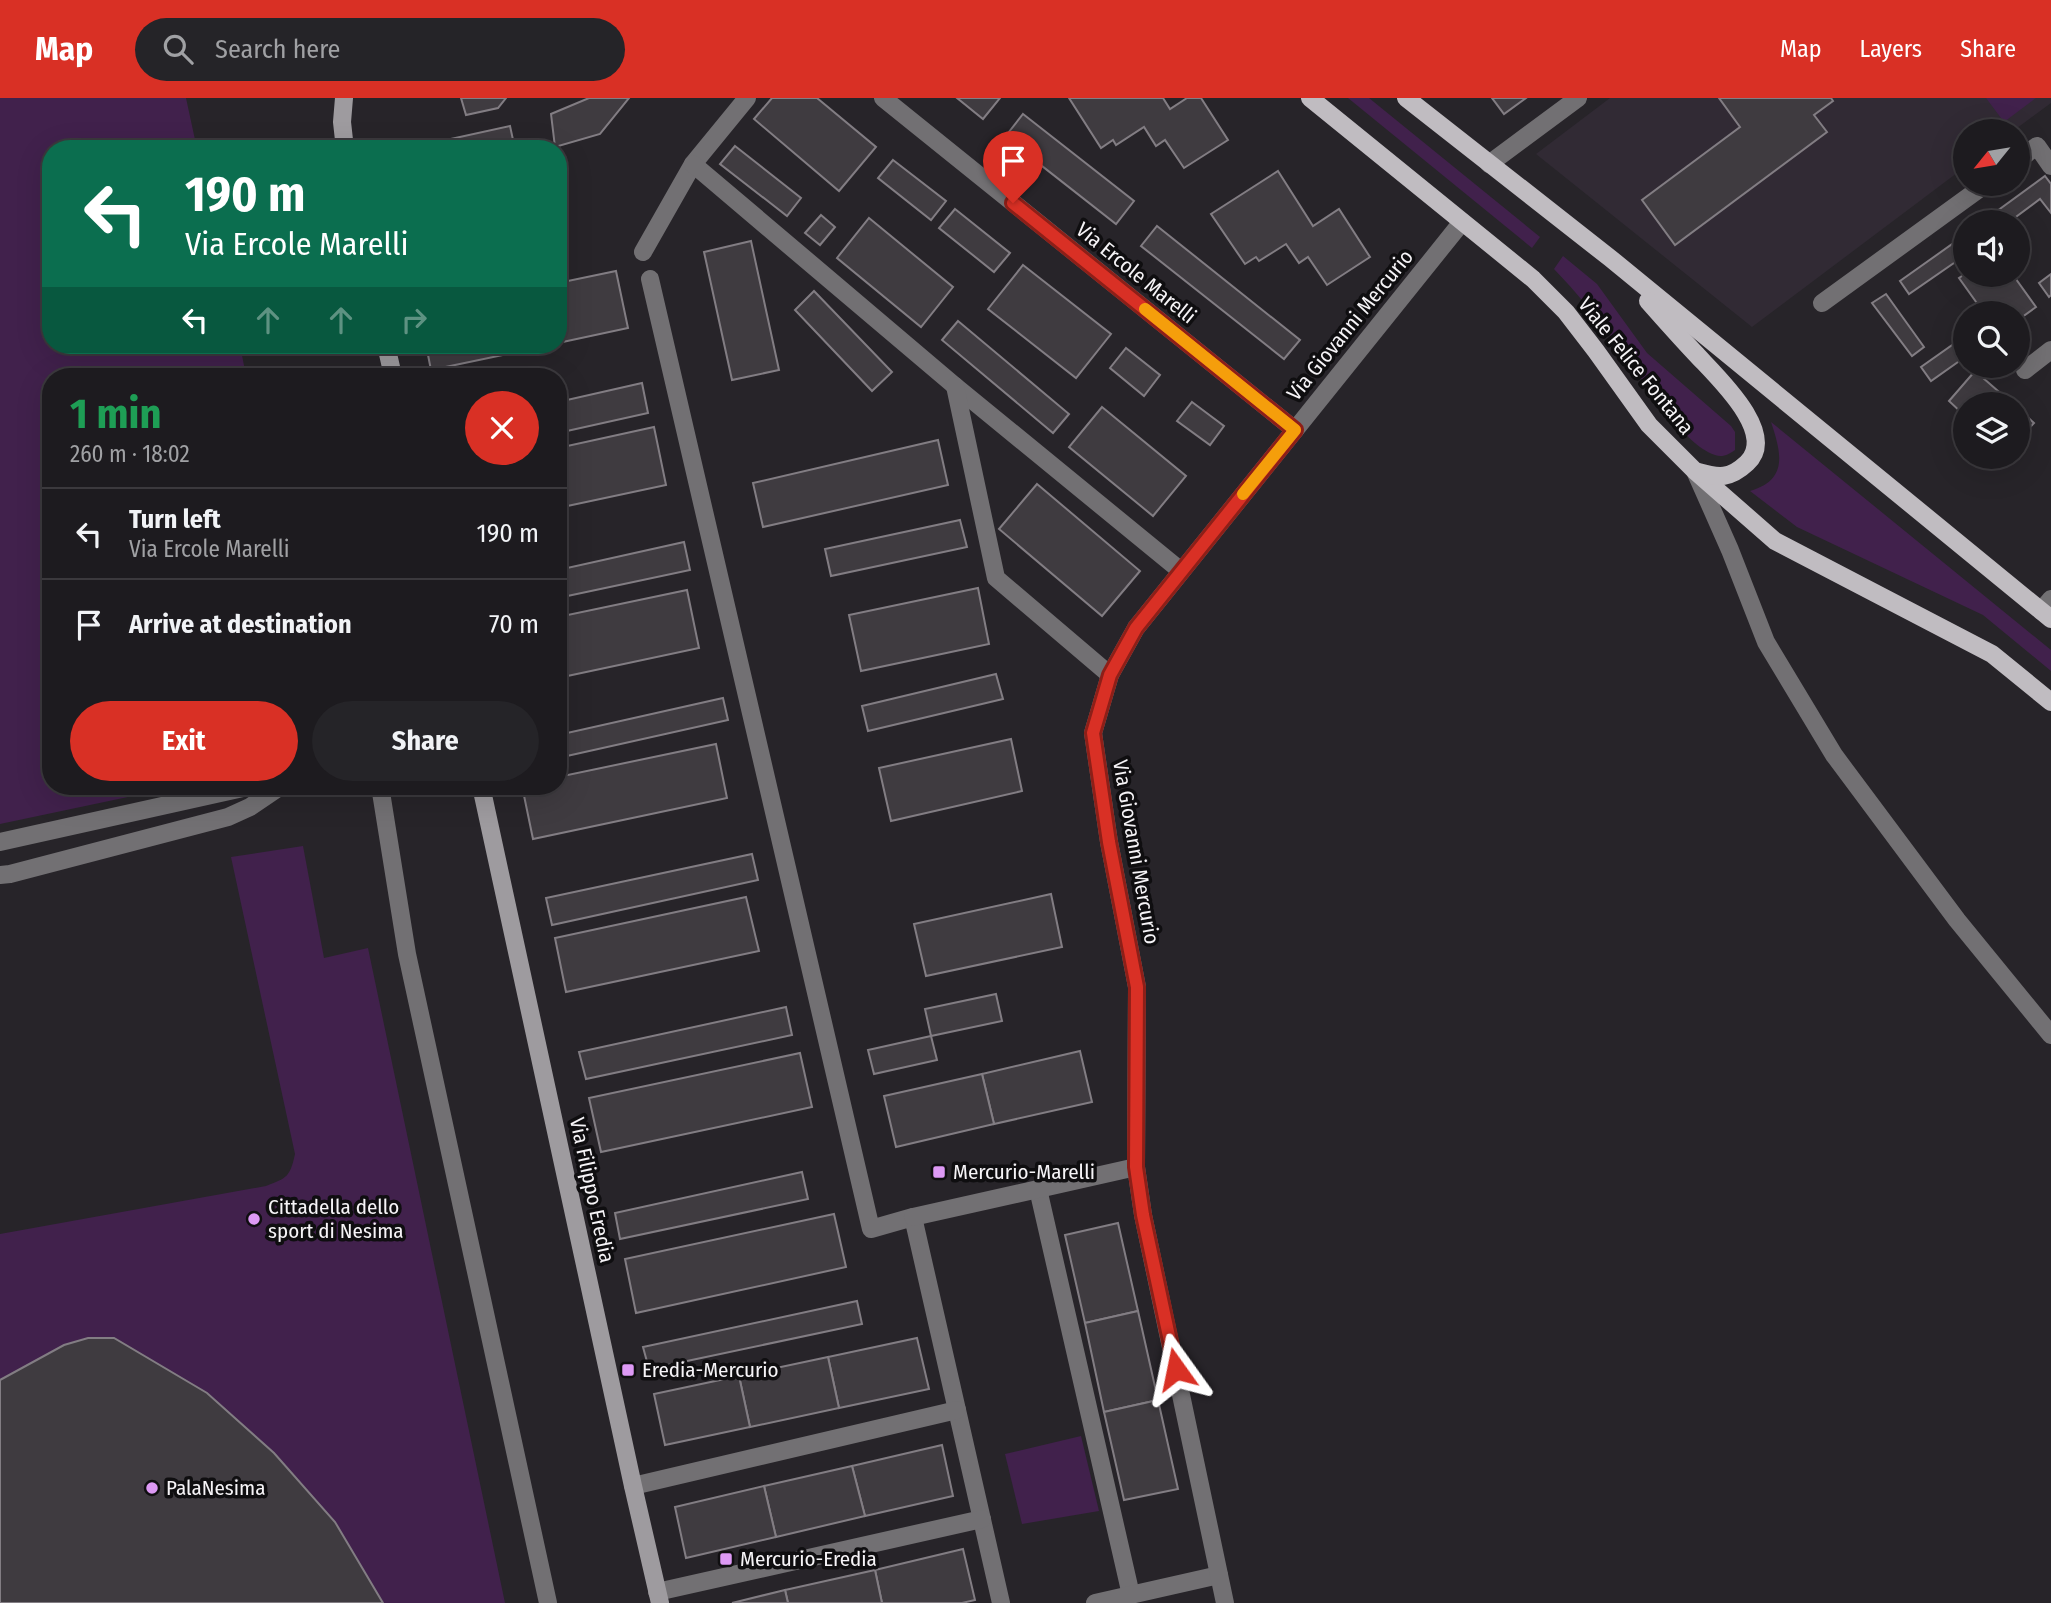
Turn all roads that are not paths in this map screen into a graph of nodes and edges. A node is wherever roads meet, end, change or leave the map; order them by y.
1 (344, 98) edge
2 (747, 98) edge
3 (883, 98) edge
4 (1310, 98) edge
5 (1406, 98) edge
6 (1578, 98) edge
7 (344, 140) edge
8 (2030, 151) edge
9 (693, 164) junction
10 (1489, 164) junction
11 (2051, 166) edge
12 (1969, 196) edge
13 (1462, 222) junction
14 (643, 252) dead end
15 (1610, 258) junction
16 (650, 279) dead end
17 (1822, 303) dead end
18 (2051, 350) edge
19 (2030, 366) edge
20 (955, 386) junction
21 (1295, 430) junction
22 (1695, 471) junction
23 (1181, 571) junction
24 (2048, 610) edge
25 (1110, 675) junction
26 (2051, 702) edge
27 (211, 795) edge
28 (268, 795) edge
29 (381, 795) edge
30 (483, 795) edge
31 (0, 842) edge
32 (0, 874) edge
33 (2051, 1035) edge
34 (1136, 1167) junction
35 (1038, 1189) junction
36 (913, 1217) junction
37 (957, 1410) junction
38 (633, 1486) junction
39 (982, 1519) junction
40 (1219, 1575) junction
41 (1131, 1595) junction
42 (659, 1597) edge
43 (548, 1603) edge
44 (1000, 1603) edge
45 (1095, 1603) edge
46 (1225, 1603) edge

1 - 7 main road
2 - 9 street
3 - 21 street, Via Ercole Marelli
4 - 13 main road, Viale Felice Fontana
5 - 10 main road
6 - 10 street
8 - 11 street
9 - 14 street
9 - 20 street
10 - 15 main road
12 - 17 street
13 - 21 street, Via Giovanni Mercurio
13 - 22 main road, Viale Felice Fontana
15 - 22 main road
15 - 24 main road
16 - 36 street
18 - 19 street
20 - 23 street
20 - 25 street
21 - 23 street, Via Giovanni Mercurio
22 - 26 main road, Viale Felice Fontana
22 - 33 street
23 - 25 street, Via Giovanni Mercurio
25 - 34 street, Via Giovanni Mercurio
27 - 31 street
28 - 32 street
29 - 43 street
30 - 38 main road, Via Filippo Eredia
34 - 35 street
34 - 40 street, Via Giovanni Mercurio
35 - 36 street
35 - 41 street
36 - 37 street
37 - 38 street
37 - 39 street
38 - 42 main road, Via Filippo Eredia
39 - 42 street
39 - 44 street
40 - 41 street
40 - 46 street, Via Giovanni Mercurio
41 - 45 street

